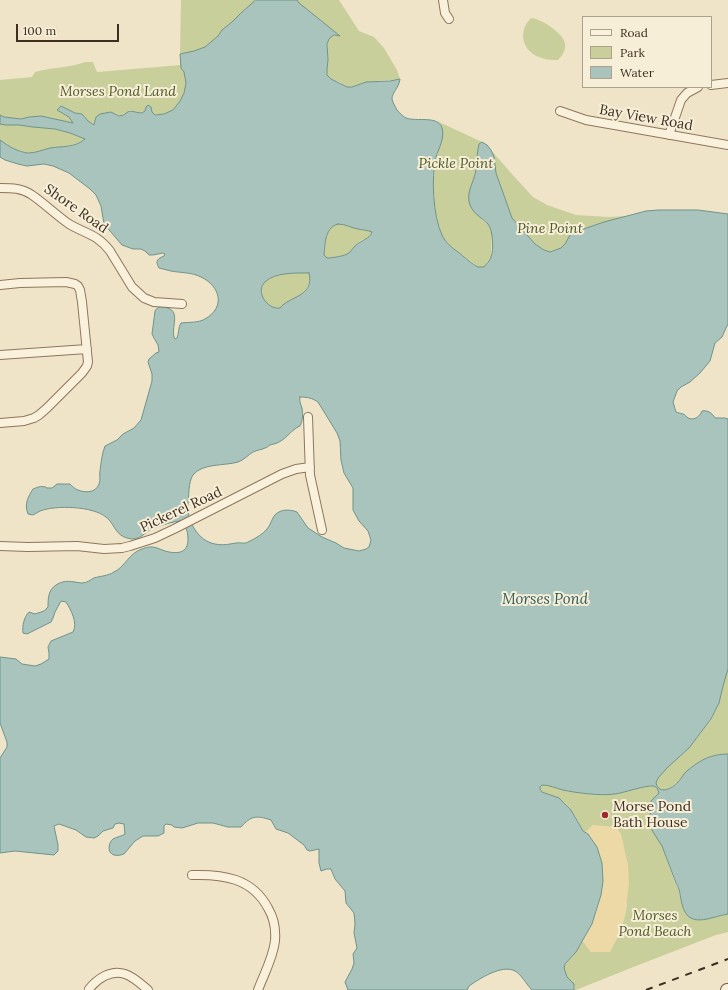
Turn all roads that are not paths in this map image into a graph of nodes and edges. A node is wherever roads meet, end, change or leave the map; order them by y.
1 (443, 0) edge
2 (449, 19) dead end
3 (728, 83) edge
4 (712, 85) edge
5 (696, 88) edge
6 (560, 111) dead end
7 (669, 135) junction
8 (728, 145) edge
9 (0, 188) edge
10 (0, 285) edge
11 (182, 304) dead end
12 (87, 350) junction
13 (0, 355) edge
14 (308, 418) dead end
15 (0, 423) edge
16 (310, 467) junction
17 (322, 530) dead end
18 (0, 546) edge
19 (192, 874) dead end
20 (89, 989) edge
21 (148, 990) edge
22 (258, 990) edge

1 - 2 street
3 - 4 street
5 - 7 street
6 - 7 street, Bay View Road
7 - 8 street, Bay View Road
9 - 11 street, Shore Road
10 - 12 street
12 - 13 street
12 - 15 street
14 - 16 street
16 - 17 street
16 - 18 street, Pickerel Road
19 - 22 street
20 - 21 street

